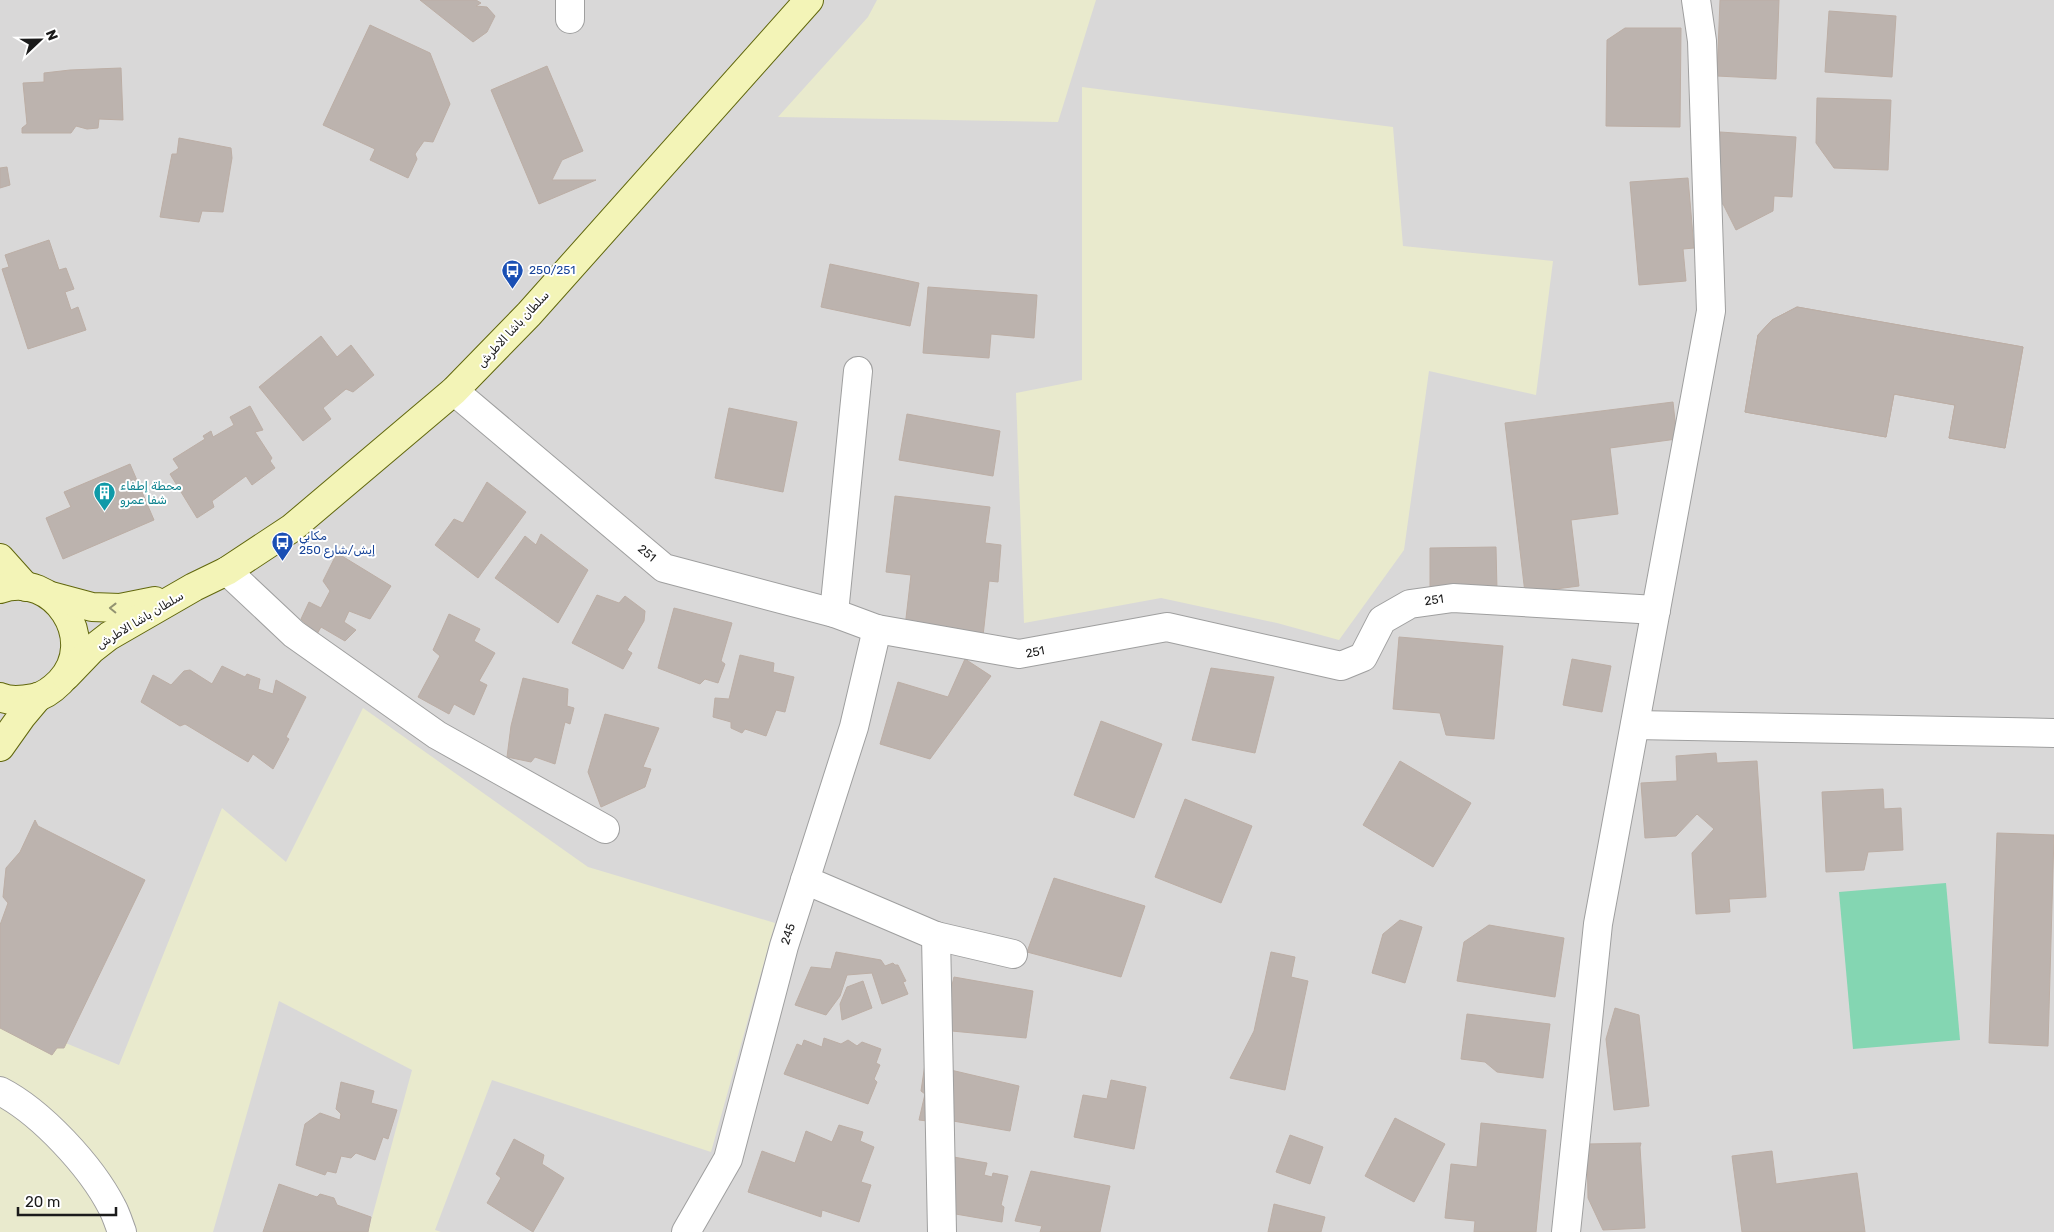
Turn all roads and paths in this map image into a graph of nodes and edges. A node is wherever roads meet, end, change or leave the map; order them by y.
1 (809, 0) edge
2 (1696, 0) edge
3 (858, 371) dead end
4 (454, 390) junction
5 (0, 558) edge
6 (227, 571) junction
7 (194, 587) junction
8 (26, 591) edge
9 (1656, 610) junction
10 (834, 613) junction
11 (877, 630) junction
12 (66, 676) junction
13 (0, 697) edge
14 (38, 697) junction
15 (1635, 725) junction
16 (2054, 733) edge
17 (0, 747) edge
18 (604, 828) dead end
19 (805, 880) junction
20 (936, 936) junction
21 (1013, 954) dead end
22 (0, 1091) edge
23 (122, 1232) edge
24 (686, 1232) edge
25 (942, 1232) edge
26 (1566, 1232) edge

1 - 4 main road, سلطان باشا الاطرش
2 - 9 street
3 - 10 street
4 - 6 main road, سلطان باشا الاطرش
4 - 10 street, 251
5 - 8 main road
6 - 7 main road, سلطان باشا الاطرش
6 - 18 street
7 -> 8 main road, سلطان باشا الاطرش
7 - 12 main road, سلطان باشا الاطرش
8 - 12 main road
9 - 11 street, 251
9 - 15 street
10 - 11 street, 251
11 - 19 street, 245
12 - 14 main road, سلطان باشا الاطرش
13 - 14 main road
14 - 17 main road
15 - 16 street
15 - 26 street
19 - 20 street
19 - 24 street, 245
20 - 21 street
20 - 25 street
22 - 23 street

